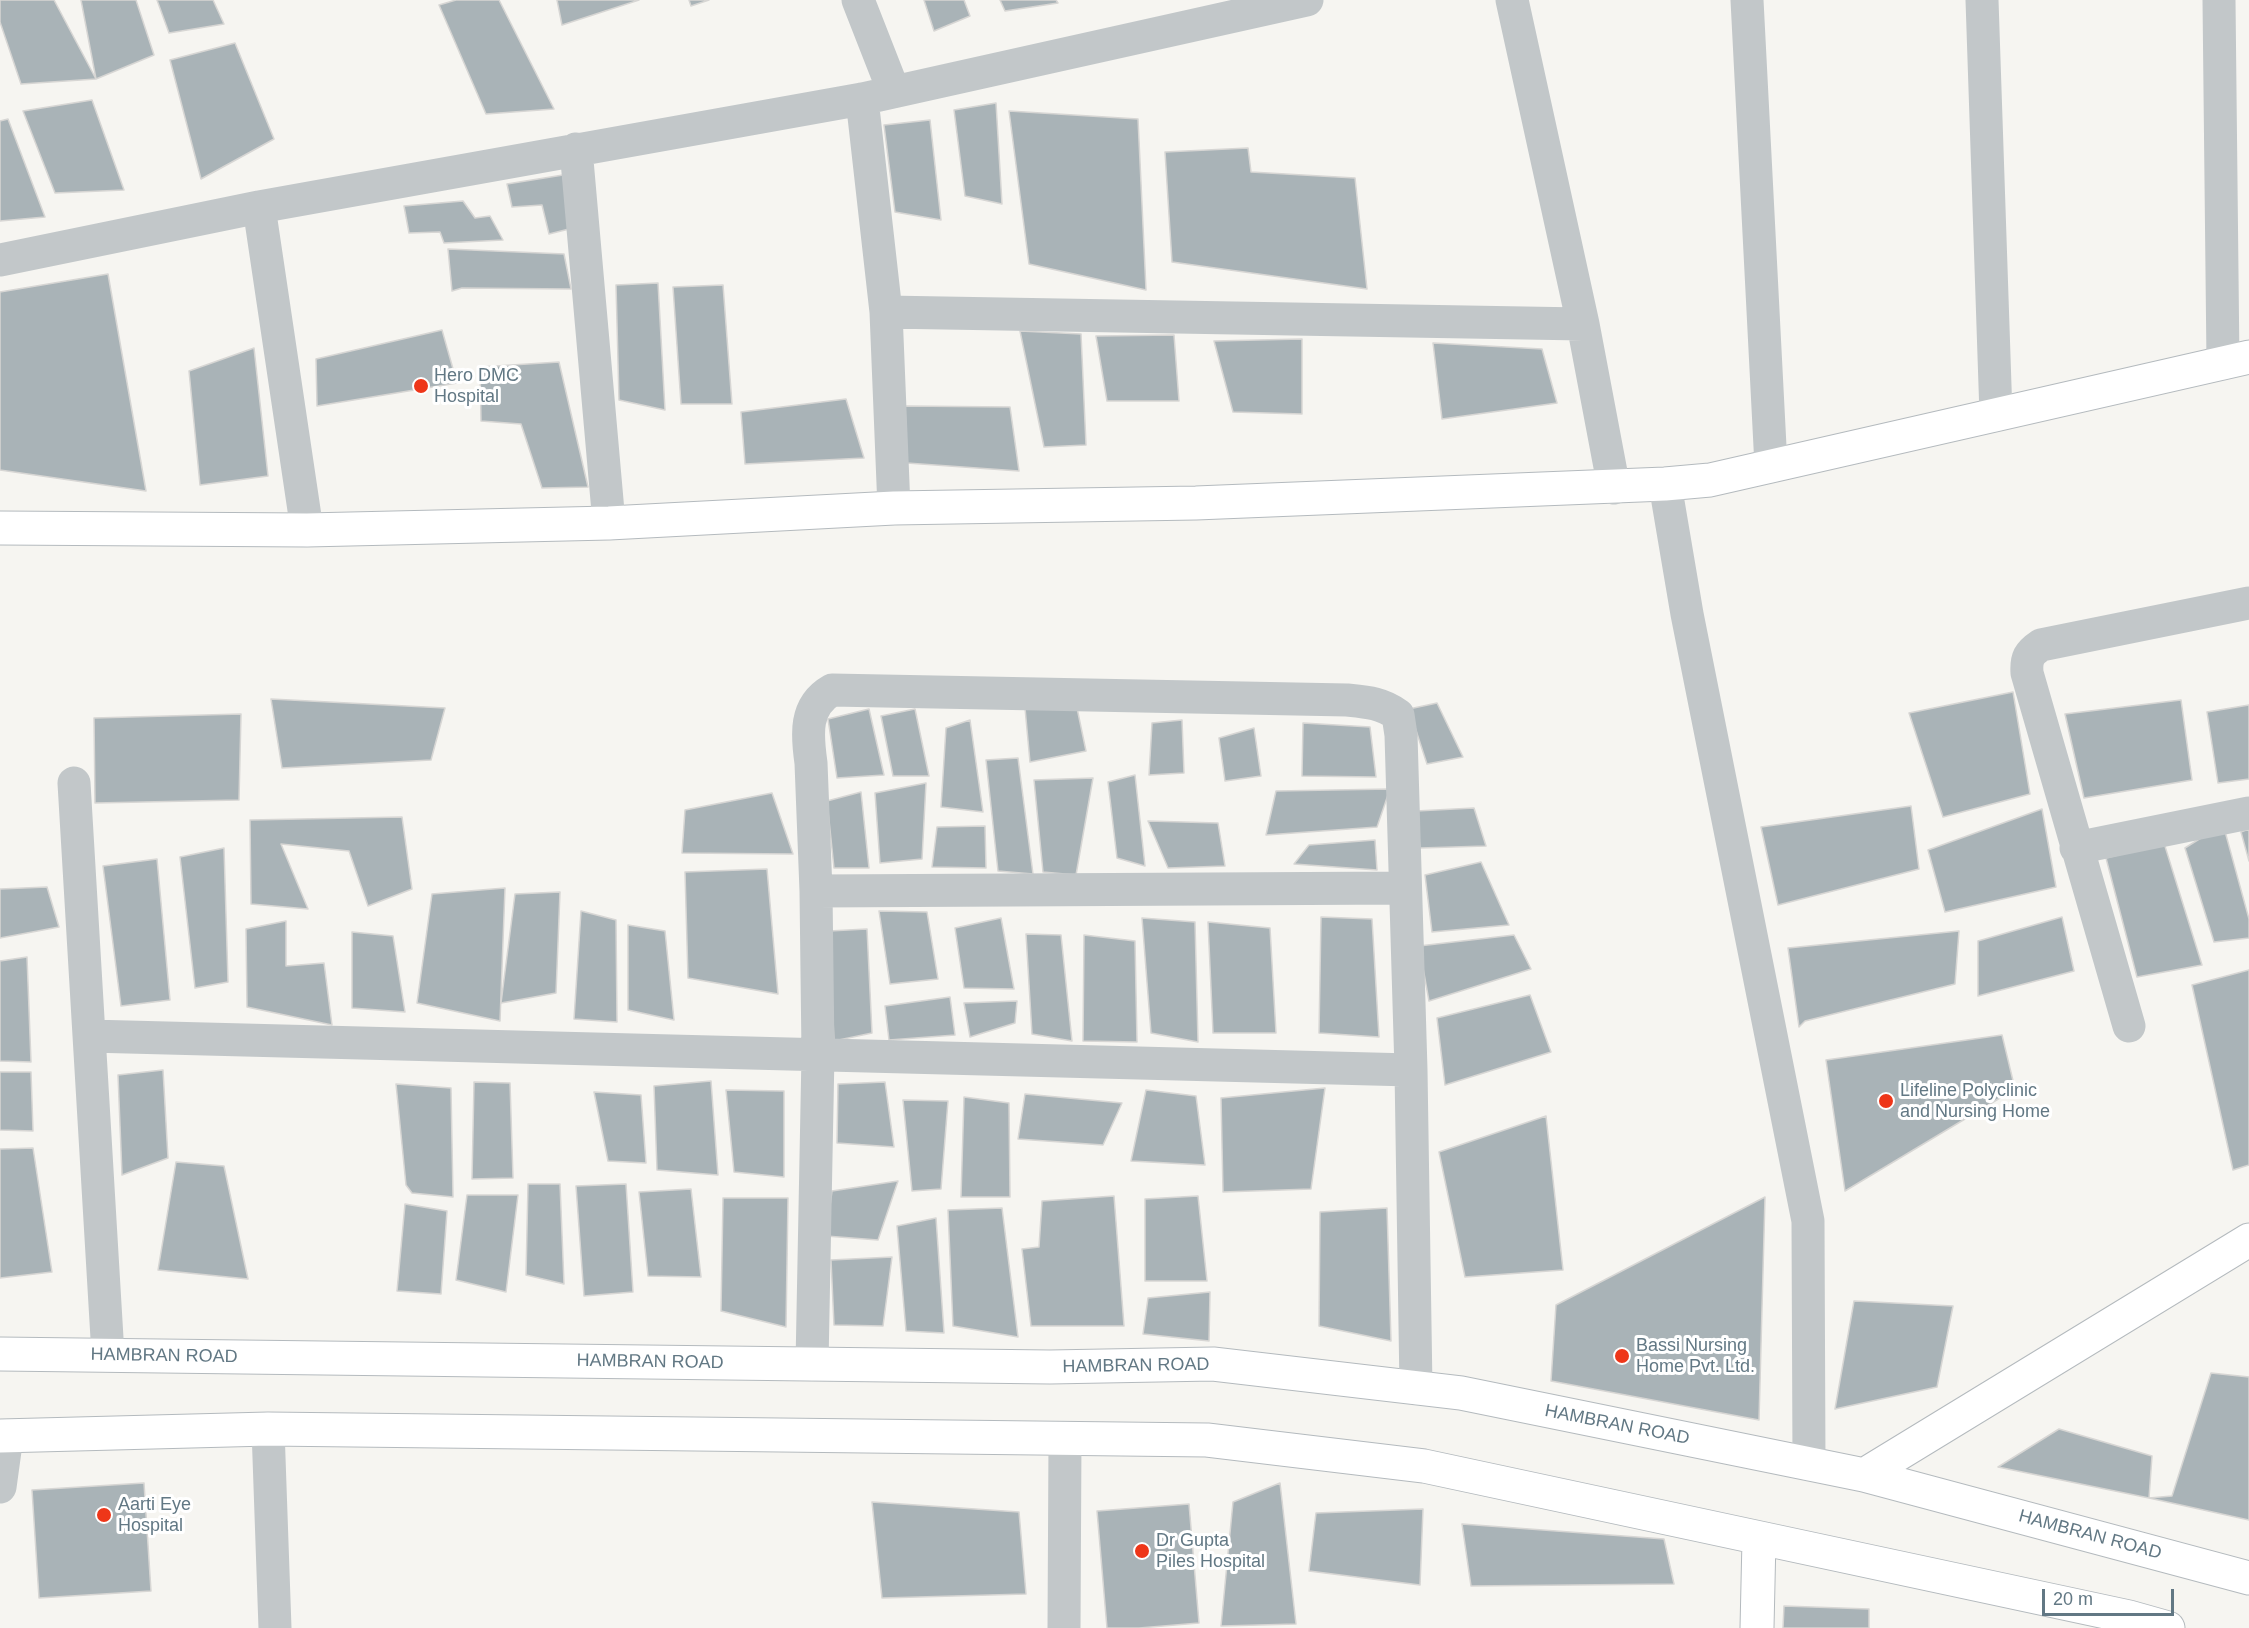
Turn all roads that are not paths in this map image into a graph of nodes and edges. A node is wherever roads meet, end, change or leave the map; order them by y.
1 (858, 0) edge
2 (1308, 0) edge
3 (1512, 0) edge
4 (1748, 0) edge
5 (1982, 0) edge
6 (2219, 0) edge
7 (894, 92) junction
8 (862, 99) junction
9 (576, 149) junction
10 (258, 207) junction
11 (0, 260) edge
12 (886, 312) junction
13 (1583, 324) junction
14 (2236, 360) edge
15 (1996, 415) junction
16 (1771, 466) junction
17 (1665, 484) junction
18 (1614, 488) junction
19 (894, 508) junction
20 (609, 523) junction
21 (0, 528) edge
22 (307, 530) junction
23 (2249, 603) edge
24 (74, 783) dead end
25 (2249, 813) edge
26 (2076, 848) junction
27 (1404, 888) junction
28 (816, 891) junction
29 (2129, 1026) dead end
30 (89, 1036) junction
31 (818, 1054) junction
32 (1411, 1070) junction
33 (2249, 1240) edge
34 (0, 1354) edge
35 (108, 1355) junction
36 (812, 1364) junction
37 (1416, 1388) junction
38 (268, 1429) junction
39 (3, 1436) edge
40 (1065, 1439) junction
41 (1809, 1464) junction
42 (1864, 1475) junction
43 (0, 1487) edge
44 (1759, 1539) junction
45 (2249, 1578) edge
46 (275, 1628) edge
47 (1064, 1628) edge
48 (1757, 1628) edge
49 (2168, 1628) edge

1 - 7 street
2 - 7 street
3 - 13 street
4 - 16 street
5 - 15 street
6 - 14 street
7 - 8 street
8 - 9 street
8 - 12 street
9 - 10 street
9 - 20 street
10 - 11 street
10 - 22 street
12 - 13 street
12 - 19 street
13 - 18 street
14 - 15 main road
15 - 16 main road
16 - 17 main road
17 - 18 main road
17 - 41 street
18 - 19 main road
19 - 20 main road
20 - 22 main road
21 - 22 main road
23 - 26 street
24 - 30 street
25 - 26 street
26 - 29 street
27 - 28 street
27 - 28 street
27 - 32 street
28 - 31 street
30 - 31 street
30 - 35 street
31 - 32 street
31 - 36 street
32 - 37 street
33 - 42 main road
34 - 35 main road, HAMBRAN ROAD
35 - 36 main road, HAMBRAN ROAD
36 - 37 main road, HAMBRAN ROAD
37 - 41 main road, HAMBRAN ROAD
38 - 39 main road
38 - 40 main road
38 - 46 street
39 - 43 street
40 - 44 main road
40 - 47 street
41 - 42 main road, HAMBRAN ROAD
42 - 45 main road, HAMBRAN ROAD
44 - 48 main road
44 - 49 main road

